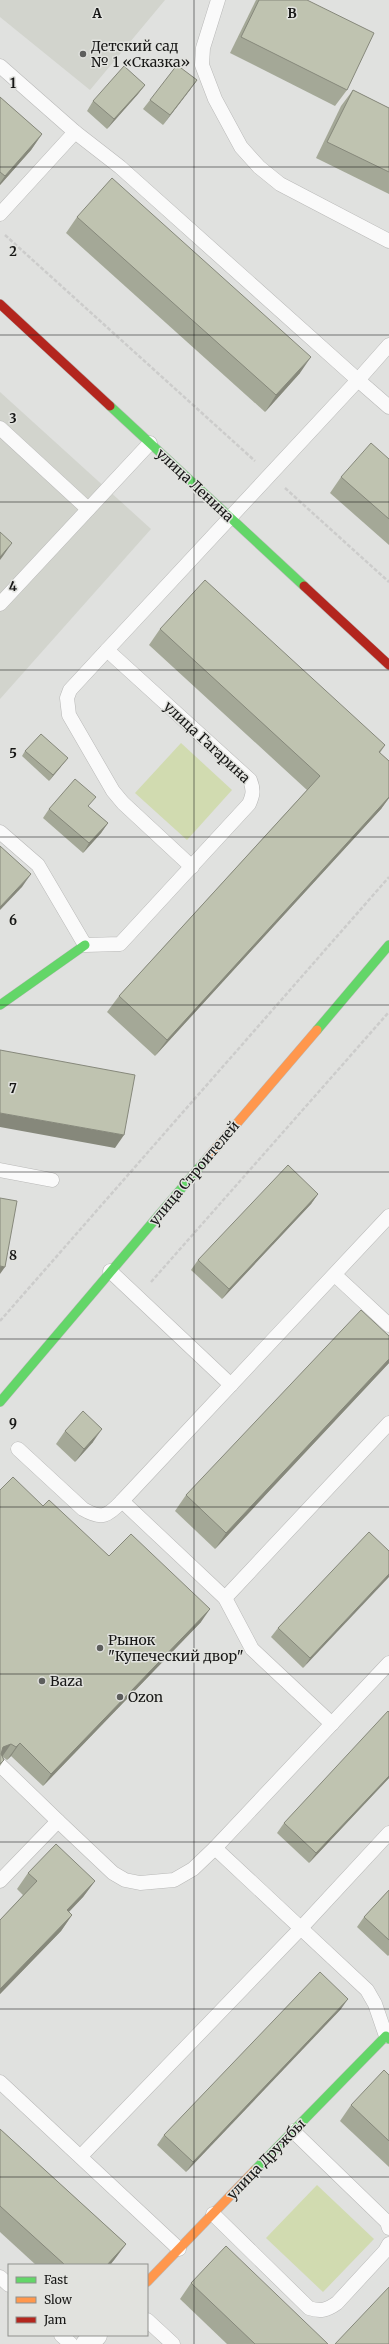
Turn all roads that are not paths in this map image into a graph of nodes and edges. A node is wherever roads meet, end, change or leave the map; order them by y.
1 (218, 0) edge
2 (0, 66) edge
3 (75, 132) junction
4 (0, 214) edge
5 (389, 241) edge
6 (0, 304) edge
7 (389, 345) edge
8 (358, 380) junction
9 (389, 408) edge
10 (0, 428) edge
11 (150, 443) junction
12 (88, 509) junction
13 (230, 518) junction
14 (0, 604) edge
15 (107, 650) junction
16 (389, 665) edge
17 (0, 832) edge
18 (192, 867) junction
19 (389, 945) edge
20 (86, 946) junction
21 (0, 1005) edge
22 (0, 1170) edge
23 (52, 1180) dead end
24 (389, 1216) edge
25 (110, 1271) junction
26 (335, 1275) junction
27 (389, 1325) edge
28 (231, 1386) junction
29 (0, 1402) edge
30 (389, 1423) edge
31 (18, 1449) dead end
32 (122, 1501) junction
33 (225, 1598) junction
34 (389, 1663) edge
35 (332, 1724) junction
36 (0, 1765) edge
37 (58, 1821) junction
38 (389, 1833) edge
39 (215, 1848) junction
40 (0, 1881) edge
41 (301, 1928) junction
42 (388, 2036) edge
43 (0, 2082) edge
44 (293, 2131) junction
45 (81, 2156) junction
46 (213, 2214) junction
47 (389, 2228) edge
48 (389, 2244) edge
49 (179, 2249) junction
50 (0, 2276) edge
51 (148, 2281) edge
52 (8, 2284) edge
53 (148, 2321) edge
54 (62, 2336) edge
55 (95, 2336) edge
56 (71, 2344) edge
57 (87, 2344) edge
58 (173, 2344) edge

1 - 5 lane
2 - 3 lane
3 - 4 lane
3 - 8 lane
6 - 11 main road, улица Ленина
7 - 8 lane
8 - 9 lane
8 - 13 lane
10 - 12 lane
11 - 12 lane
11 - 13 main road, улица Ленина
12 - 14 lane
13 - 15 lane
13 - 16 main road, улица Ленина
15 - 18 lane
15 - 18 lane, улица Гагарина
17 - 20 lane
18 - 20 lane, улица Гагарина
19 - 25 main road, улица Строителей
20 - 21 main road
22 - 23 lane
24 - 26 lane
25 - 28 lane
25 - 29 main road, улица Строителей
26 - 27 lane
26 - 28 lane
28 - 32 lane
30 - 33 lane
31 - 32 lane
32 - 33 lane
33 - 35 lane
34 - 35 lane
35 - 39 lane
36 - 37 lane
37 - 39 lane
37 - 40 lane
38 - 41 lane
39 - 41 lane
41 - 42 lane
41 - 45 lane
42 - 44 main road, улица Дружбы
43 - 45 lane
44 - 46 main road, улица Дружбы
44 - 47 lane
45 - 49 lane
46 - 48 lane
46 - 49 main road, улица Дружбы
49 - 51 main road, улица Дружбы
50 - 52 lane
53 - 58 lane
54 - 56 lane
55 - 57 street

